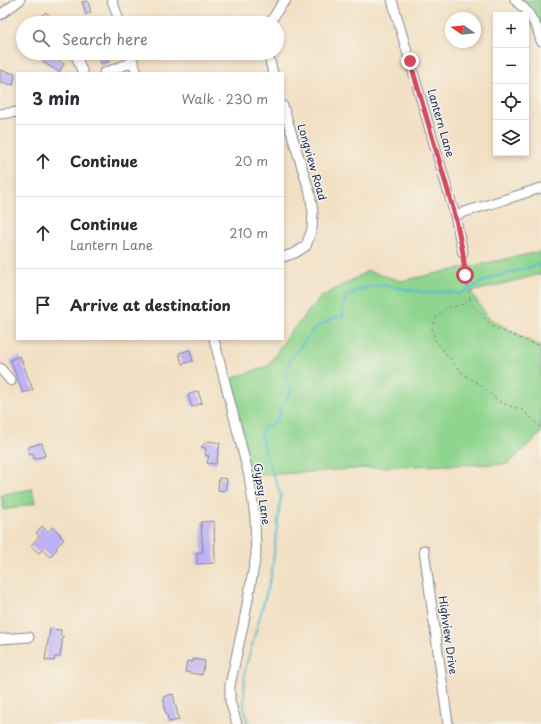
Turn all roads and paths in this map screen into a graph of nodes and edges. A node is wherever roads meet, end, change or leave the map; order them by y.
1 (20, 0) edge
2 (112, 0) edge
3 (286, 0) edge
4 (392, 0) edge
5 (515, 0) edge
6 (0, 15) edge
7 (118, 16) edge
8 (274, 16) edge
9 (541, 41) edge
10 (78, 60) edge
11 (270, 60) edge
12 (133, 62) joint
13 (83, 72) edge
14 (107, 72) edge
15 (137, 72) edge
16 (273, 72) edge
17 (284, 109) edge
18 (16, 112) edge
19 (0, 114) edge
20 (541, 188) edge
21 (455, 215) junction
22 (463, 253) joint
23 (284, 258) edge
24 (470, 298) junction
25 (214, 340) edge
26 (541, 345) edge
27 (0, 368) edge
28 (11, 381) dead end
29 (541, 428) edge
30 (424, 550) dead end
31 (29, 637) dead end
32 (0, 639) edge
33 (236, 724) edge
34 (448, 724) edge

1 - 6 street
2 - 7 street
3 - 8 street
4 - 21 street, Lantern Lane
5 - 9 street
10 - 13 street
11 - 16 street
12 - 14 street
12 - 15 street
17 - 23 street, Longview Road
18 - 19 street
20 - 21 street
21 - 22 street, Lantern Lane
22 - 24 path
24 - 26 path
24 - 29 path
25 - 33 street, Gypsy Lane
27 - 28 street
30 - 34 street, Highview Drive
31 - 32 street

